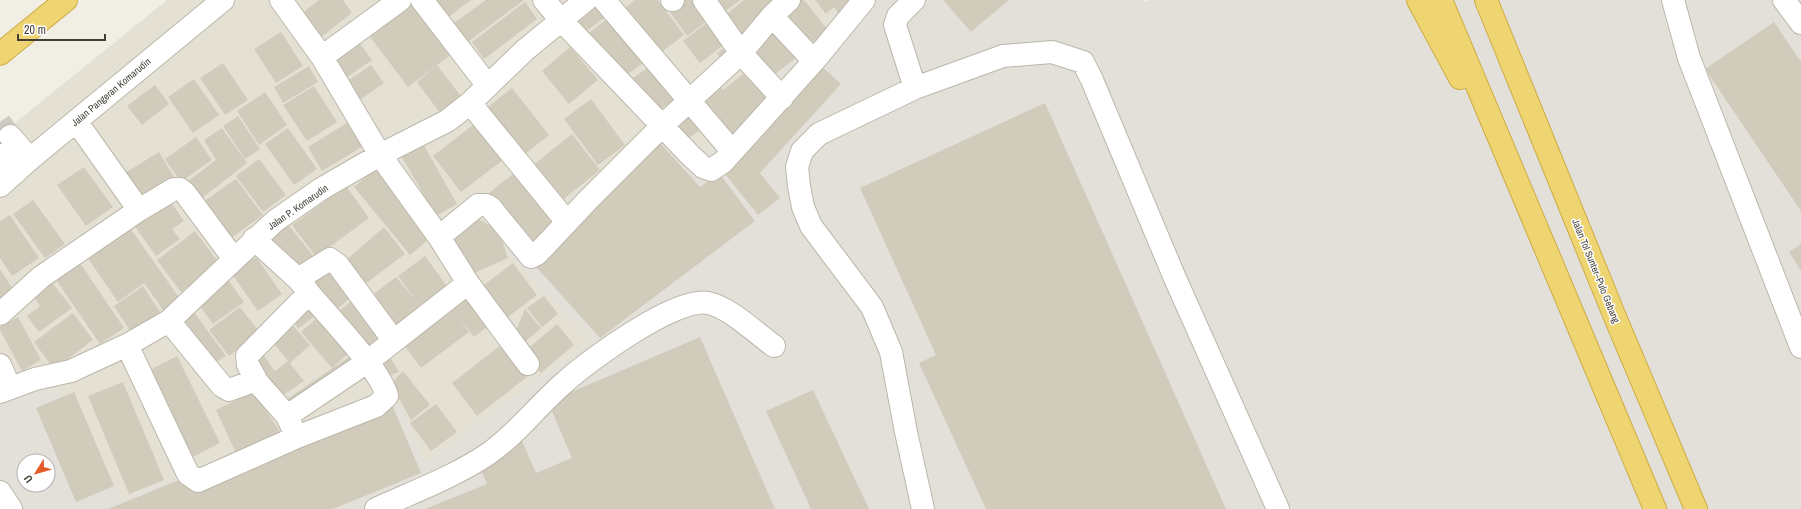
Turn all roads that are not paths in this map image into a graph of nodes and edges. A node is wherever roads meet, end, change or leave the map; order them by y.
1 (66, 0) edge
2 (223, 0) edge
3 (281, 0) edge
4 (400, 0) edge
5 (422, 0) edge
6 (544, 0) edge
7 (586, 0) edge
8 (604, 0) edge
9 (704, 0) edge
10 (789, 0) edge
11 (864, 0) edge
12 (914, 0) edge
13 (1418, 0) edge
14 (1441, 0) edge
15 (1486, 0) edge
16 (1491, 0) edge
17 (1673, 0) edge
18 (1784, 0) edge
19 (772, 16) junction
20 (560, 20) junction
21 (1801, 23) edge
22 (1499, 32) junction
23 (741, 53) junction
24 (0, 54) edge
25 (322, 57) junction
26 (814, 61) junction
27 (488, 86) junction
28 (915, 88) junction
29 (782, 98) junction
30 (688, 100) junction
31 (470, 103) junction
32 (76, 120) junction
33 (663, 124) junction
34 (10, 136) tunnel mouth
35 (732, 151) junction
36 (0, 155) tunnel mouth
37 (380, 155) junction
38 (15, 173) edge
39 (1527, 205) junction
40 (139, 210) junction
41 (567, 222) junction
42 (439, 237) junction
43 (254, 239) junction
44 (234, 258) junction
45 (468, 283) junction
46 (304, 286) junction
47 (0, 314) edge
48 (169, 321) junction
49 (394, 341) junction
50 (127, 345) junction
51 (774, 346) dead end
52 (1801, 347) edge
53 (367, 362) junction
54 (528, 364) dead end
55 (0, 365) edge
56 (258, 383) junction
57 (5, 390) edge
58 (287, 416) junction
59 (297, 437) junction
60 (0, 492) edge
61 (11, 509) edge
62 (376, 509) edge
63 (923, 509) edge
64 (1278, 509) edge
65 (1655, 509) edge
66 (1696, 509) edge

1 - 24 highway
2 - 32 street, Jalan Pangeran Komarudin
3 - 25 street
4 - 25 street
5 - 27 street
6 - 20 street
7 - 20 street, Jalan P. Komarudin
8 - 30 street
9 - 23 street
10 - 19 street
11 - 26 street
12 - 28 street
13 - 39 highway
14 - 39 highway
15 - 22 highway
16 - 22 highway
17 - 52 street
18 - 21 street
19 - 23 street
19 - 26 street
20 - 27 street, Jalan P. Komarudin
20 - 33 street
22 - 66 highway, Jalan Tol Sunter–Pulo Gebang
23 - 29 street
23 - 30 street
25 - 37 street
26 - 29 street
27 - 31 street, Jalan P. Komarudin
28 - 63 street
28 - 64 street
29 - 35 street
30 - 33 street
30 - 35 street
31 - 37 street, Jalan P. Komarudin
31 - 41 street
32 - 38 street, Jalan Pangeran Komarudin
32 - 40 street
33 - 35 street
33 - 41 street
34 - 38 street
36 - 38 street
37 - 42 street
37 - 43 street, Jalan P. Komarudin
39 - 65 highway
40 - 44 street
40 - 47 street
41 - 42 street
42 - 45 street
43 - 44 street, Jalan P. Komarudin
43 - 46 street
44 - 48 street, Jalan P. Komarudin
45 - 49 street
45 - 54 street
46 - 49 street
46 - 53 street
46 - 56 street
48 - 50 street, Jalan P. Komarudin
48 - 56 street
49 - 53 street
50 - 57 street, Jalan P. Komarudin
50 - 59 street
51 - 62 street
53 - 58 street
53 - 59 street
55 - 57 street
56 - 58 street
58 - 59 street
60 - 61 street

